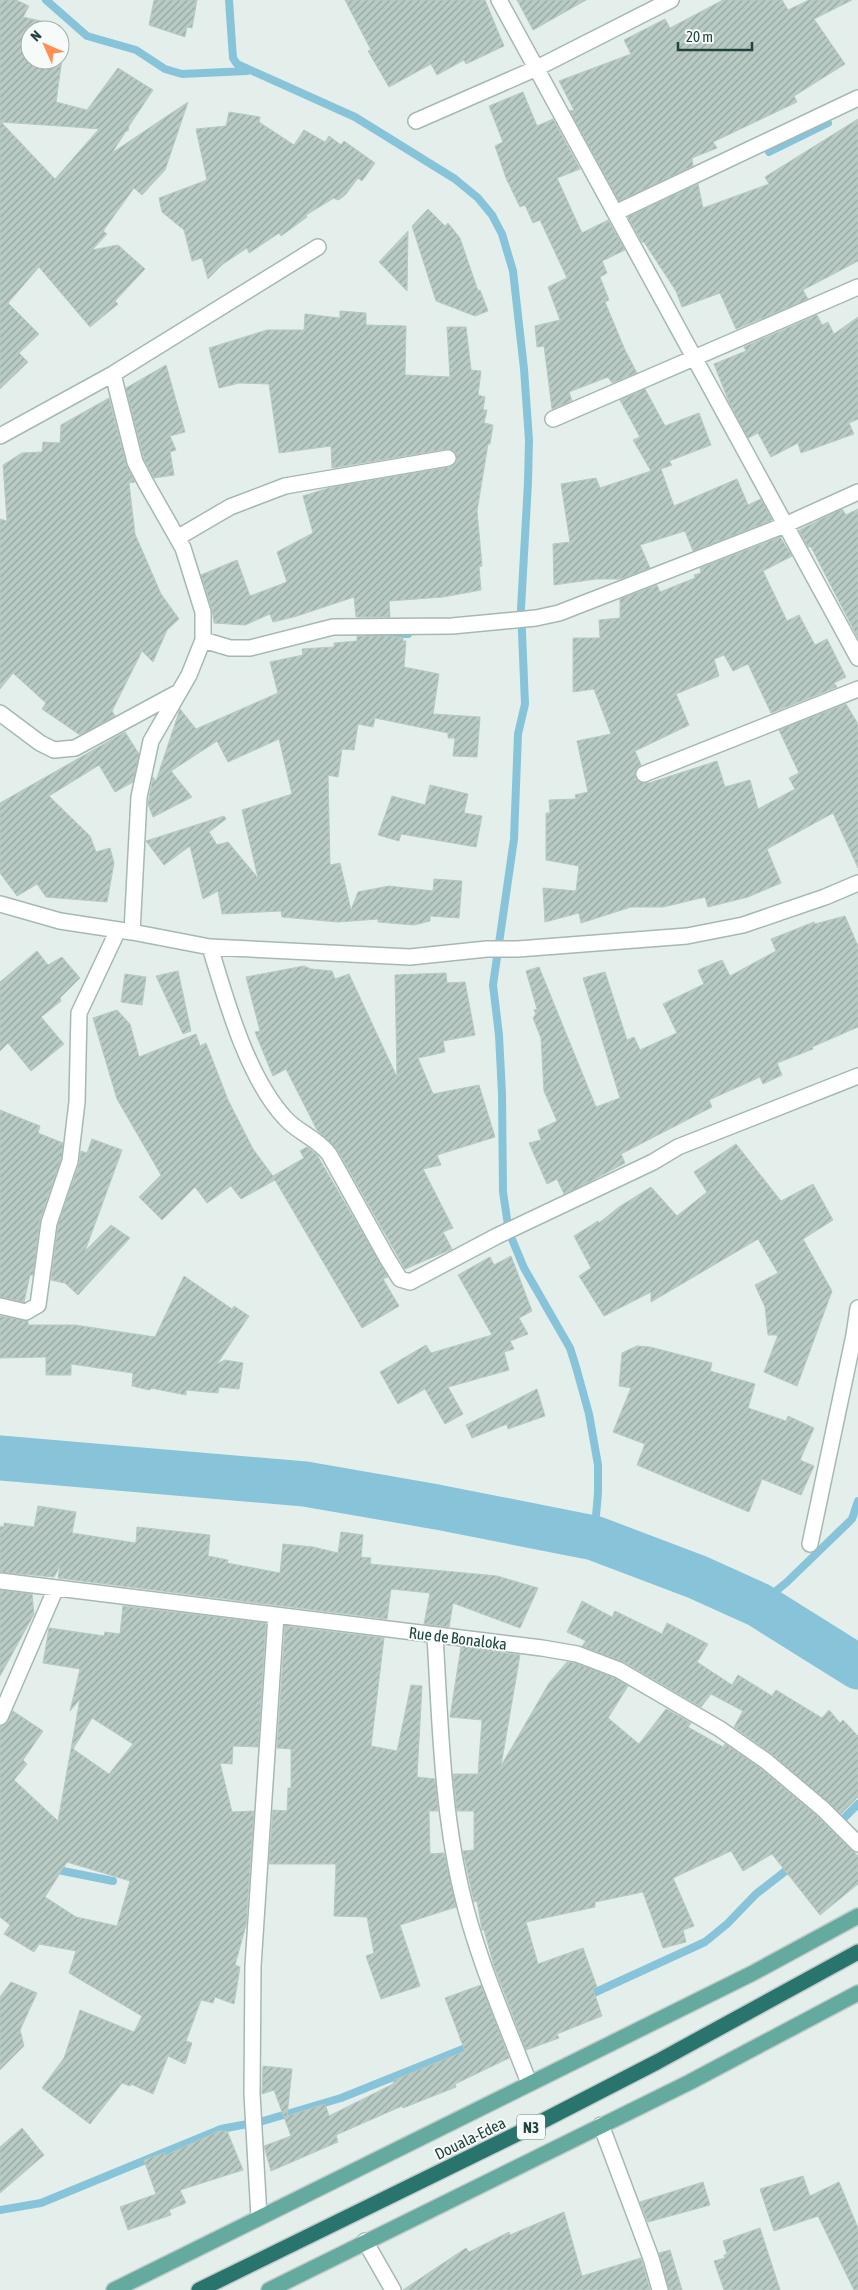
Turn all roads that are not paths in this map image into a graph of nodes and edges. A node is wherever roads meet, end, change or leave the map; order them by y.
1 (499, 0) edge
2 (671, 0) edge
3 (537, 68) junction
4 (858, 98) edge
5 (416, 121) dead end
6 (615, 213) junction
7 (318, 246) dead end
8 (858, 287) edge
9 (694, 359) junction
10 (113, 374) junction
11 (553, 419) dead end
12 (0, 436) edge
13 (448, 458) dead end
14 (858, 492) edge
15 (785, 525) junction
16 (178, 538) junction
17 (203, 640) junction
18 (858, 658) edge
19 (858, 689) edge
20 (176, 694) junction
21 (0, 713) edge
22 (644, 774) dead end
23 (858, 882) edge
24 (0, 904) edge
25 (125, 931) junction
26 (210, 948) junction
27 (858, 1076) edge
28 (0, 1306) edge
29 (858, 1308) edge
30 (810, 1544) dead end
31 (0, 1581) edge
32 (56, 1588) junction
33 (276, 1615) junction
34 (435, 1636) junction
35 (0, 1717) edge
36 (858, 1844) edge
37 (858, 1916) edge
38 (858, 1952) edge
39 (858, 1993) edge
40 (529, 2083) junction
41 (601, 2125) junction
42 (259, 2217) junction
43 (365, 2241) junction
44 (114, 2290) edge
45 (199, 2290) edge
46 (269, 2290) edge
47 (393, 2290) edge
48 (660, 2290) edge

1 - 3 street
2 - 3 street
3 - 5 street
3 - 6 street
4 - 6 street
6 - 9 street
7 - 10 street
8 - 9 street
9 - 11 street
9 - 15 street
10 - 12 street
10 - 16 street
13 - 16 street
14 - 15 street
15 - 17 street
15 - 18 street
16 - 17 street
17 - 20 street
19 - 22 street
20 - 21 street
20 - 25 street
23 - 26 street
24 - 25 street
25 - 26 street
25 - 28 street
26 - 27 street
29 - 30 street
31 - 32 street, Rue de Bonaloka
32 - 33 street, Rue de Bonaloka
32 - 35 street
33 - 34 street, Rue de Bonaloka
33 - 42 street
34 - 36 street, Rue de Bonaloka
34 - 40 street
37 - 40 main road
38 - 45 highway, Douala-Edea / N3
39 - 41 main road
40 - 42 main road
41 - 43 main road
41 - 48 street
42 - 44 main road
43 - 46 main road
43 - 47 street

